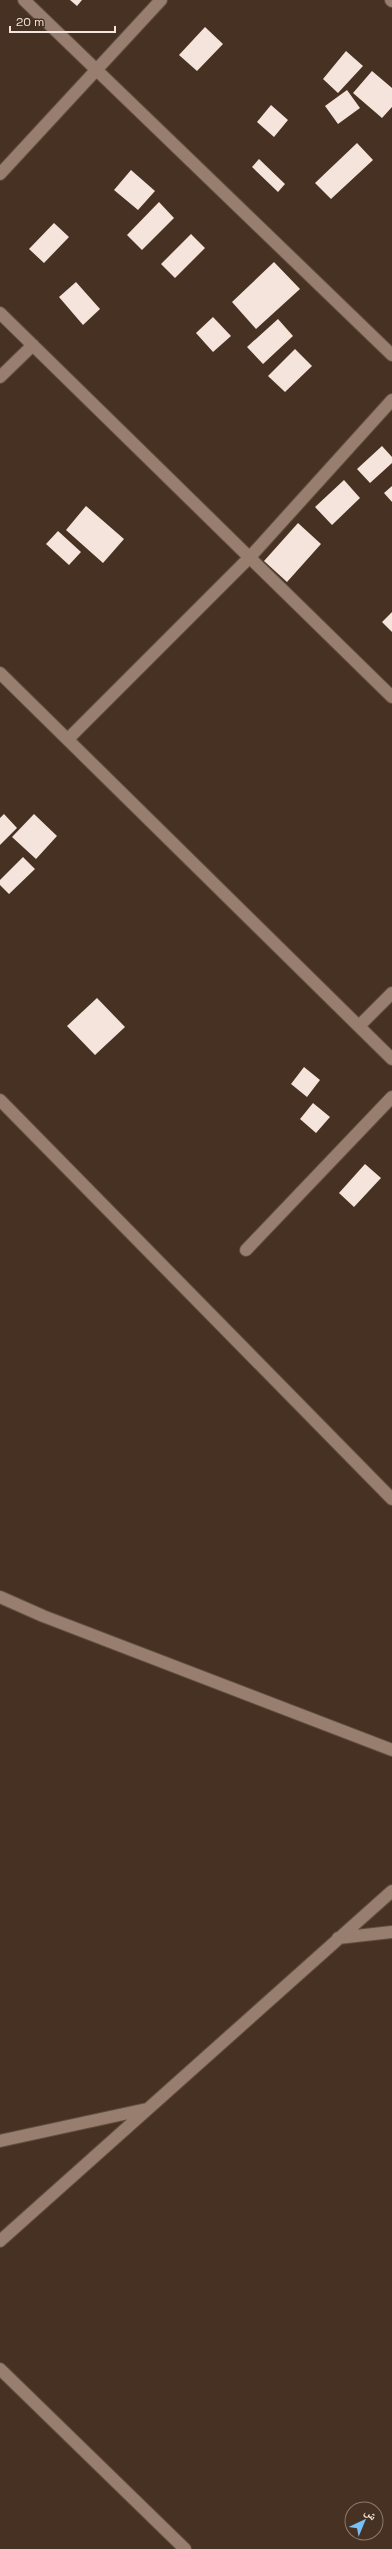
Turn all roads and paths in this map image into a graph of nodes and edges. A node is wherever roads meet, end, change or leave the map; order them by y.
1 (24, 0) edge
2 (160, 0) edge
3 (97, 70) junction
4 (0, 174) edge
5 (0, 313) edge
6 (33, 345) junction
7 (392, 355) edge
8 (0, 377) edge
9 (392, 400) edge
10 (250, 557) junction
11 (0, 673) edge
12 (392, 697) edge
13 (68, 739) junction
14 (392, 993) edge
15 (359, 1026) junction
16 (392, 1059) edge
17 (392, 1097) edge
18 (0, 1100) edge
19 (246, 1250) dead end
20 (392, 1498) edge
21 (0, 1597) edge
22 (392, 1750) edge
23 (392, 1891) edge
24 (392, 1932) edge
25 (338, 1938) junction
26 (150, 2108) junction
27 (0, 2141) edge
28 (0, 2241) edge
29 (0, 2370) edge
30 (186, 2549) edge

1 - 3 street
2 - 3 street
3 - 4 street
3 - 7 street
5 - 6 street
6 - 8 street
6 - 10 street
9 - 10 street
10 - 12 street
10 - 13 street
11 - 13 street
13 - 15 street
14 - 15 street
15 - 16 street
17 - 19 street
18 - 20 street
21 - 22 street
23 - 25 street
24 - 25 street
25 - 26 street
26 - 27 street
26 - 28 street
29 - 30 street

